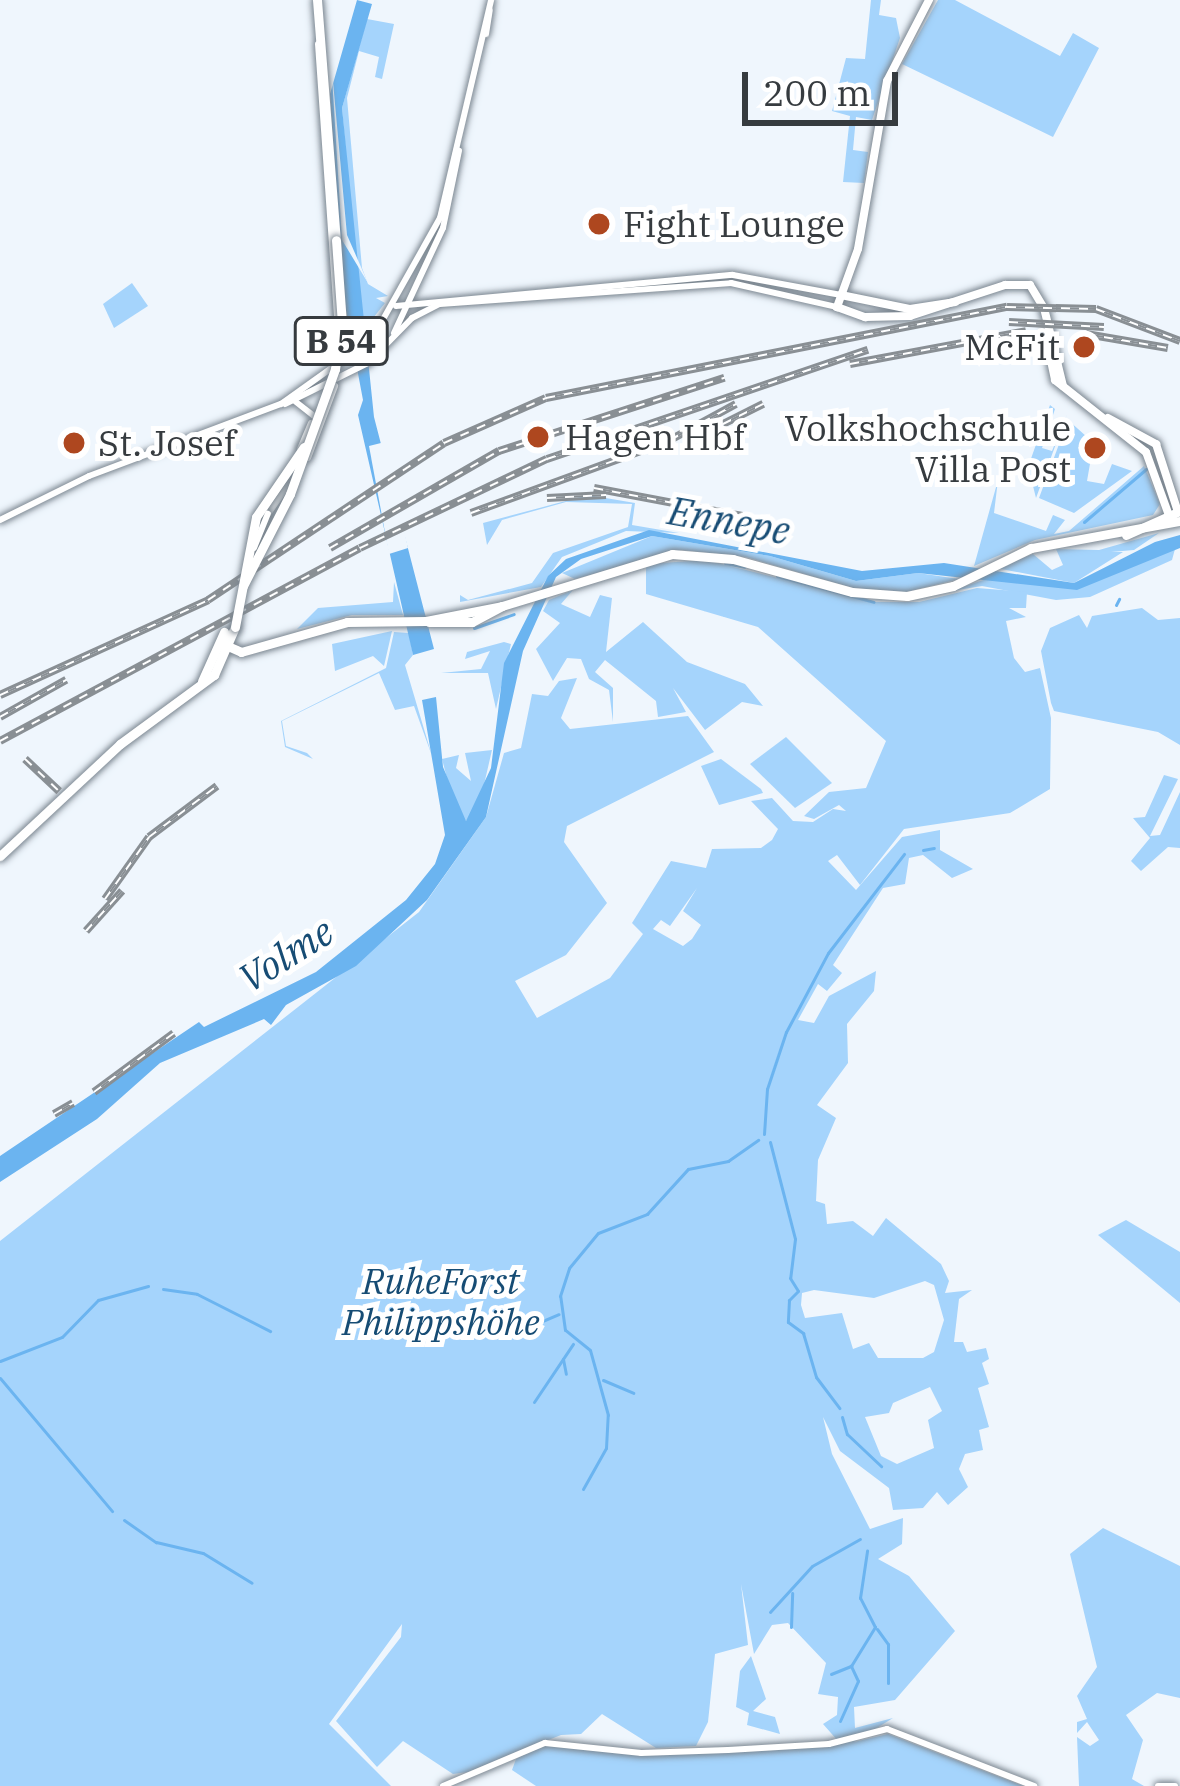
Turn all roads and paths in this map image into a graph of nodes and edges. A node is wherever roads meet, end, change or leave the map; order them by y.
1 (317, 0) edge
2 (929, 0) edge
3 (490, 5) edge
4 (320, 37) junction
5 (769, 283) junction
6 (841, 296) junction
7 (405, 298) junction
8 (826, 300) junction
9 (955, 302) junction
10 (837, 307) junction
11 (423, 310) junction
12 (392, 337) junction
13 (338, 346) junction
14 (344, 360) junction
15 (353, 370) junction
16 (331, 371) junction
17 (336, 382) junction
18 (325, 387) junction
19 (293, 402) junction
20 (281, 404) junction
21 (314, 416) junction
22 (1129, 429) junction
23 (310, 438) junction
24 (291, 477) junction
25 (1177, 488) edge
26 (1176, 517) edge
27 (0, 520) edge
28 (243, 586) junction
29 (229, 637) junction
30 (251, 649) junction
31 (221, 666) junction
32 (200, 685) junction
33 (0, 856) edge
34 (443, 1786) edge
35 (1034, 1786) edge
36 (1158, 1786) edge
37 (1175, 1786) edge

1 - 4 main road, B 54
2 - 6 main road
3 - 7 street
4 - 13 street
4 - 23 main road, B 54, bridge
5 - 6 street
5 - 7 street
5 - 8 street
5 - 11 street
6 - 8 street
6 - 9 main road
6 - 10 main road
7 - 11 street
7 - 12 street
7 - 14 street
8 - 10 street
9 - 10 main road
9 - 22 main road
11 - 12 street
12 - 15 street
13 - 14 street
13 - 16 street
14 - 15 street
14 - 16 street
15 - 17 street
16 - 18 street
16 - 20 street
17 - 18 street
17 - 24 street
18 - 19 street
18 - 21 street
19 - 20 street
19 - 21 street
20 - 27 street
21 - 24 street
22 - 25 main road
22 - 26 main road
23 - 28 main road, B 54, bridge
23 - 28 main road, B 54, bridge
24 - 28 street, bridge
25 - 26 main road
26 - 30 main road
28 - 29 main road, B 54, bridge
29 - 30 main road
29 - 30 main road
29 - 31 main road, B 54
29 - 32 main road, B 54
30 - 31 main road
31 - 32 main road, B 54
32 - 33 main road, B 54
34 - 35 street
36 - 37 street

